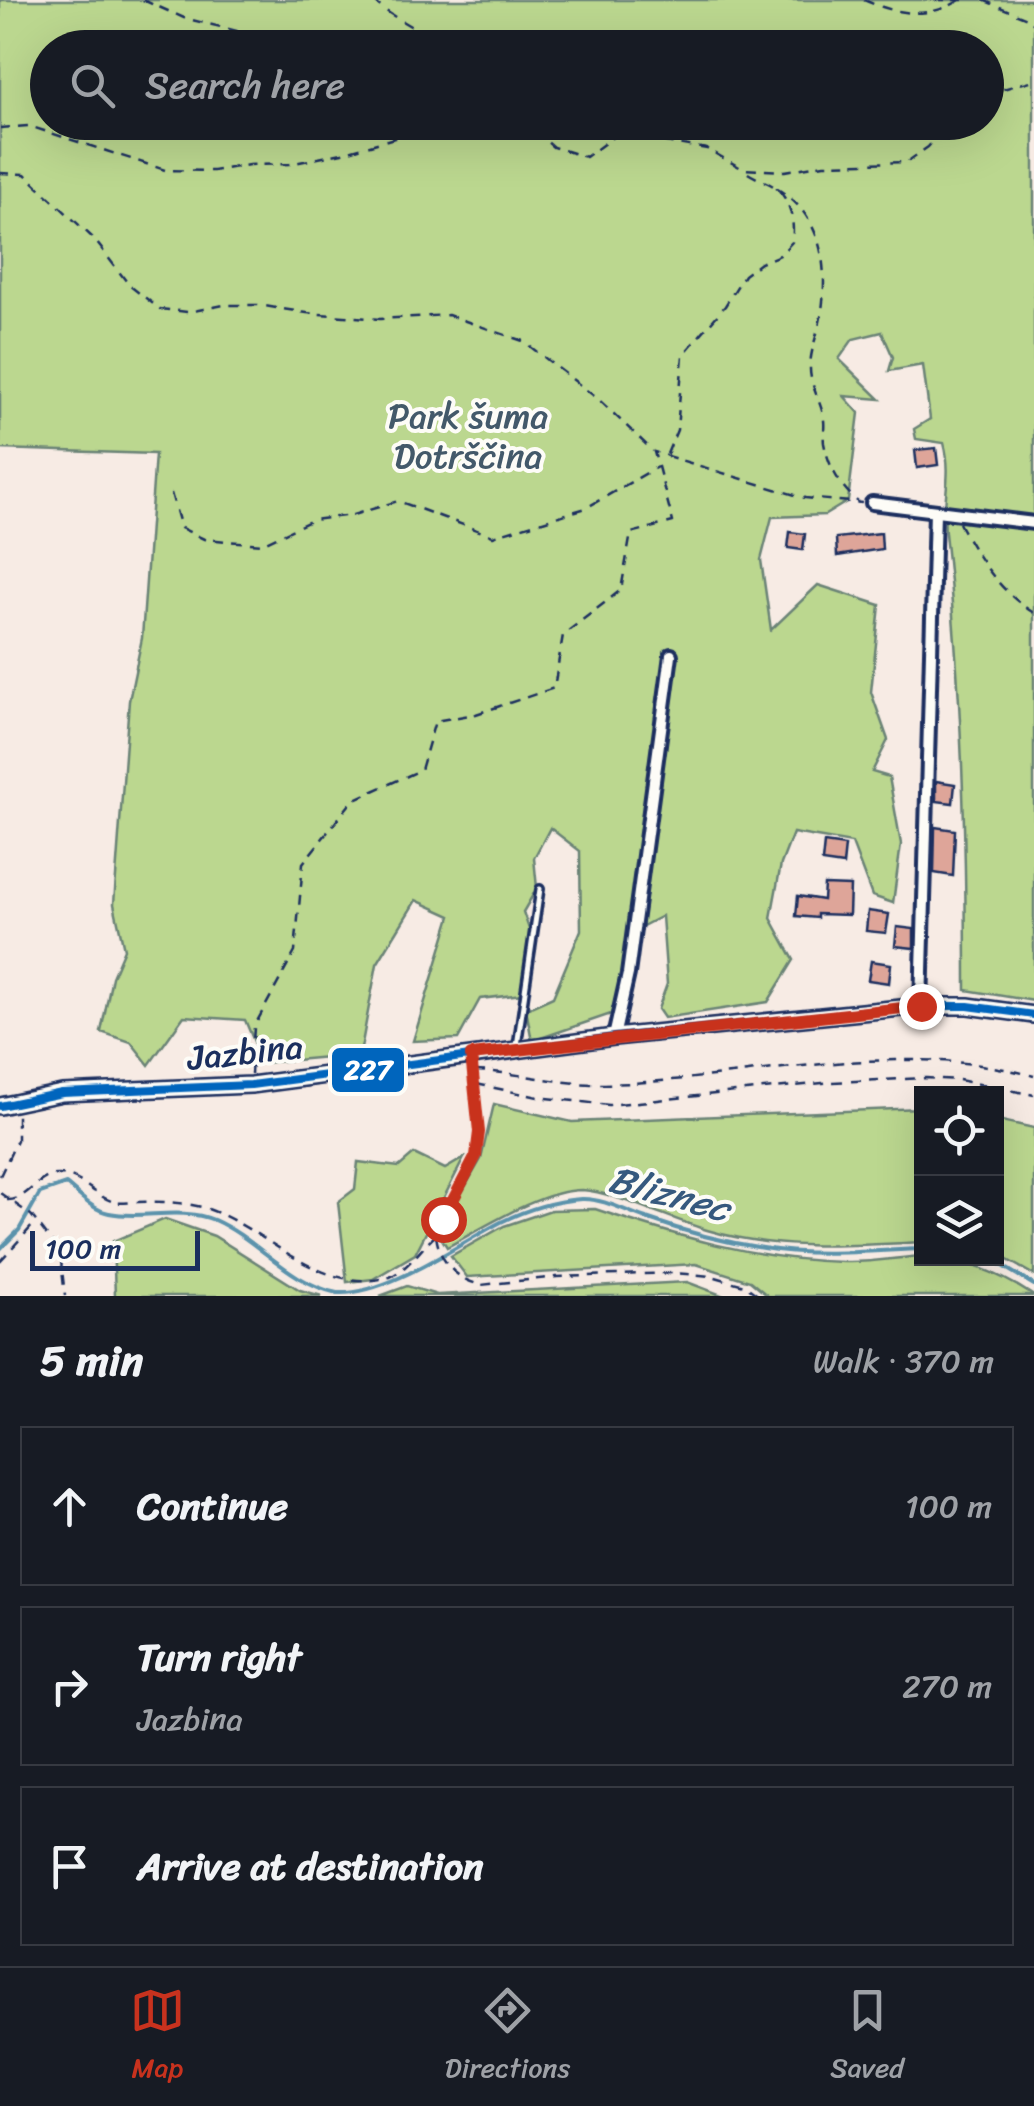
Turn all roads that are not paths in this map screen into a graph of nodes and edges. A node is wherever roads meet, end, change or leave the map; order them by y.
1 (872, 504) road end
2 (935, 512) junction
3 (1034, 523) edge
4 (671, 654) dead end
5 (540, 889) dead end
6 (921, 1006) junction
7 (1034, 1015) edge
8 (614, 1037) junction
9 (518, 1049) junction
10 (7, 1104) edge

1 - 2 street
2 - 3 street
2 - 6 street
4 - 8 street
5 - 9 lane
6 - 7 street, Jazbina
6 - 8 street, Jazbina
8 - 9 street, Jazbina
9 - 10 street, Jazbina

